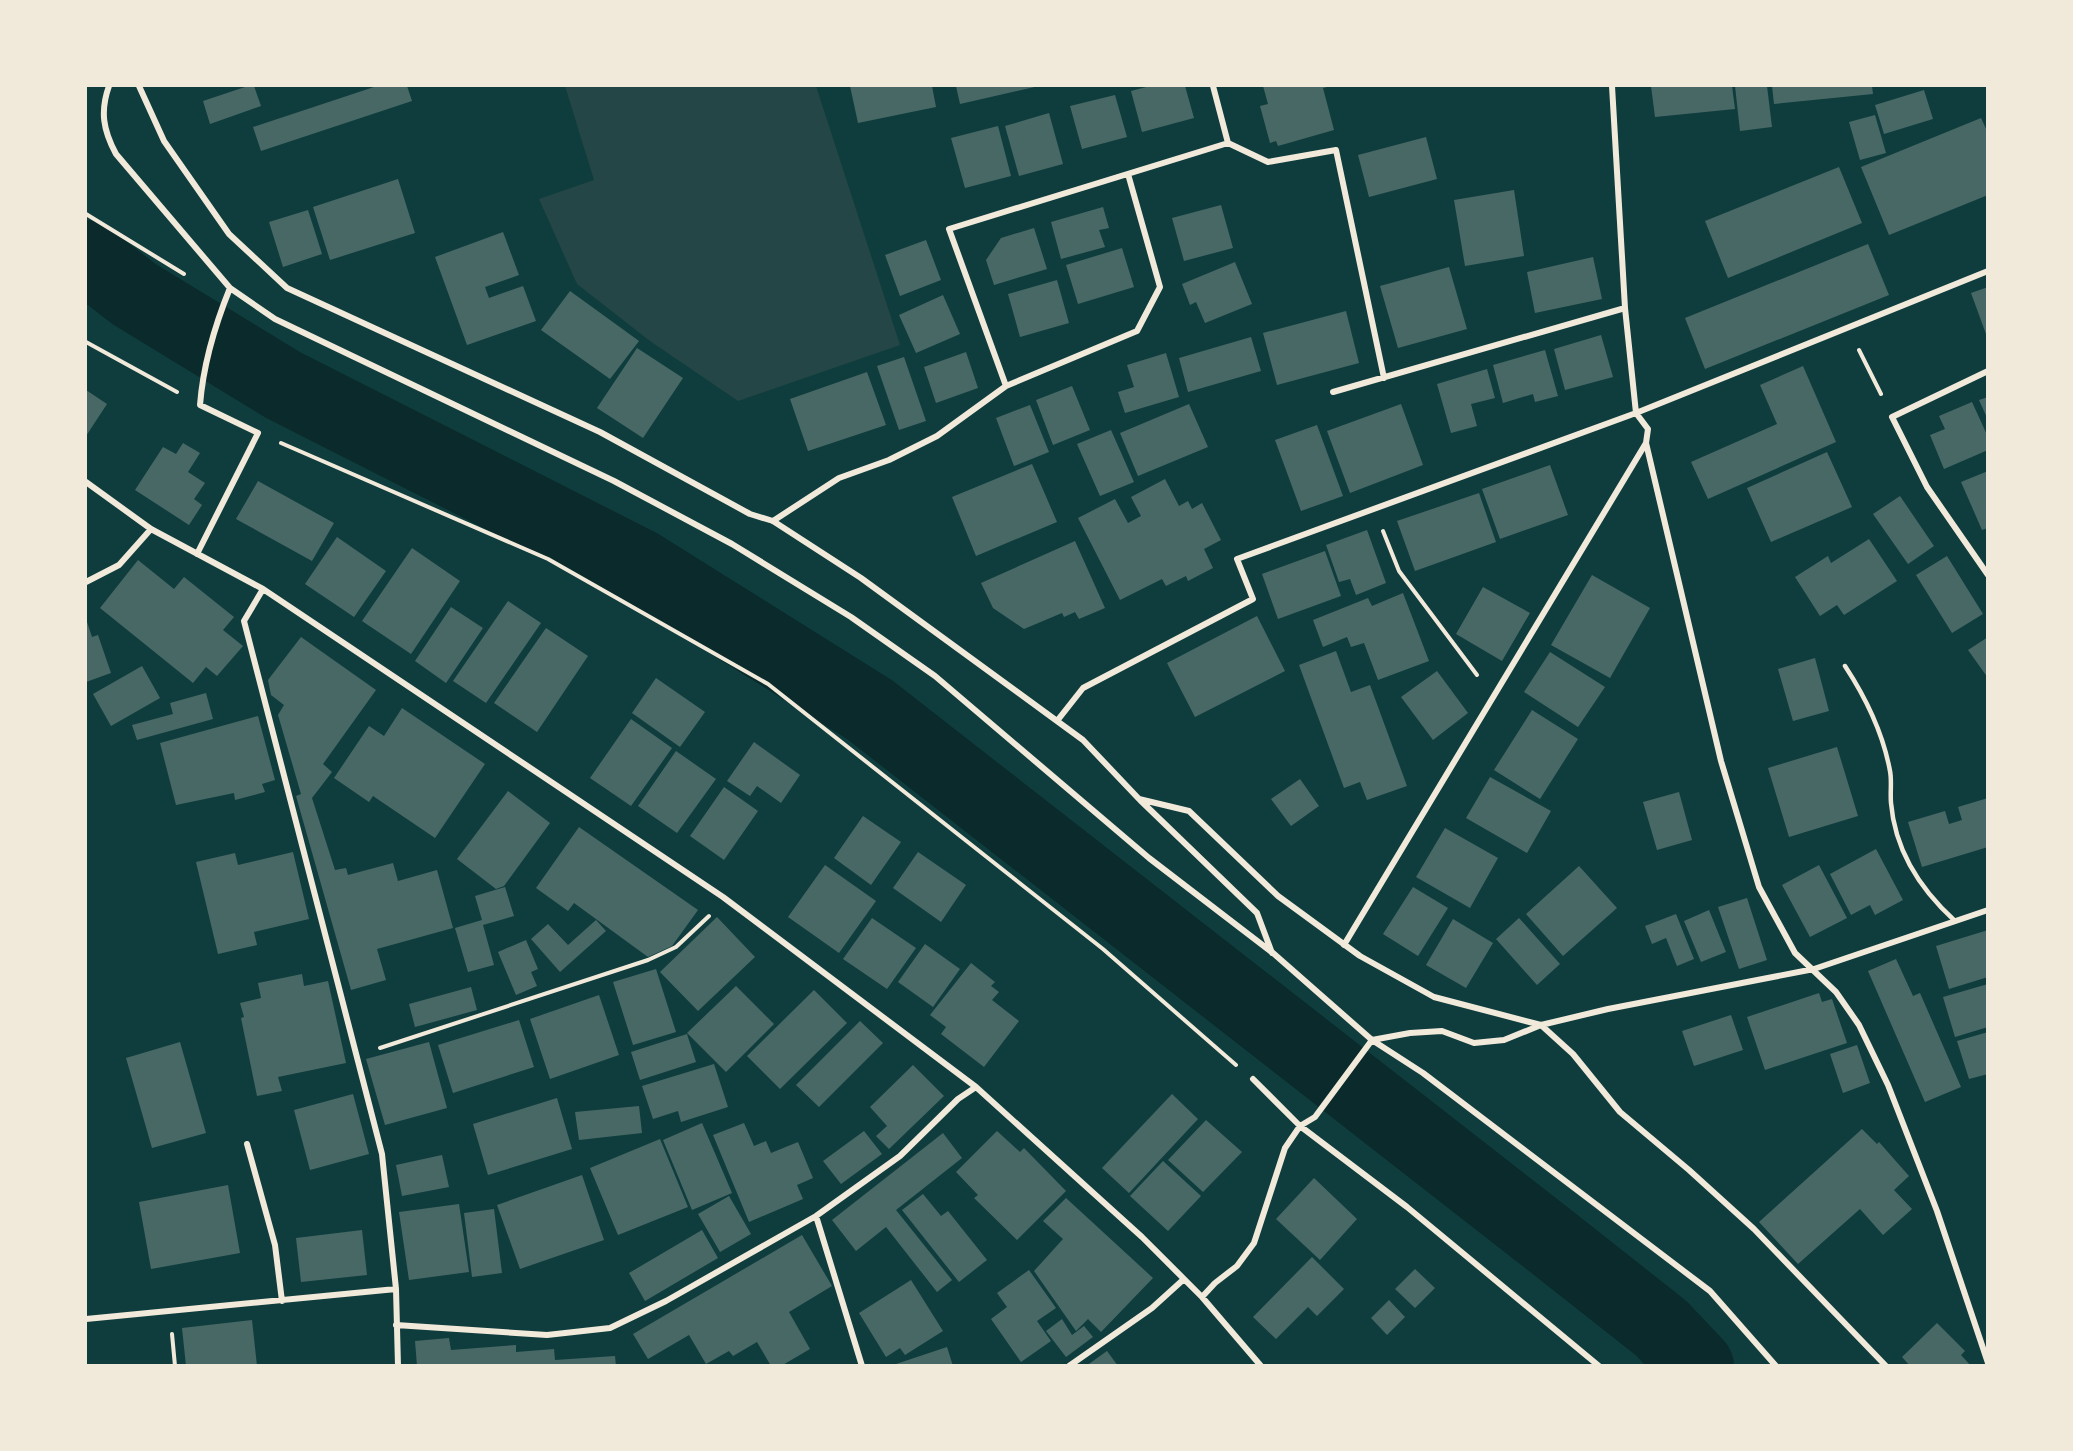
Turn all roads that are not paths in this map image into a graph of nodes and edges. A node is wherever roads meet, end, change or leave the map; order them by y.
1 (109, 86) edge
2 (139, 86) edge
3 (1213, 86) edge
4 (1612, 86) edge
5 (1228, 143) junction
6 (1128, 174) junction
7 (1988, 271) edge
8 (230, 288) junction
9 (1625, 308) junction
10 (1988, 371) edge
11 (1384, 378) junction
12 (1006, 386) junction
13 (1333, 392) dead end
14 (1636, 413) junction
15 (1646, 443) junction
16 (86, 482) edge
17 (773, 521) junction
18 (151, 529) junction
19 (197, 554) junction
20 (1988, 575) edge
21 (86, 582) edge
22 (263, 589) junction
23 (1845, 666) dead end
24 (1057, 721) junction
25 (1139, 799) junction
26 (1988, 910) edge
27 (1955, 921) junction
28 (1344, 945) junction
29 (1273, 953) junction
30 (1814, 969) junction
31 (1541, 1025) junction
32 (1372, 1041) junction
33 (1253, 1079) road end
34 (976, 1087) junction
35 (1300, 1126) junction
36 (247, 1144) dead end
37 (816, 1216) junction
38 (1184, 1279) junction
39 (396, 1289) junction
40 (1202, 1297) junction
41 (282, 1301) junction
42 (86, 1319) edge
43 (396, 1324) junction
44 (1988, 1363) edge
45 (398, 1365) edge
46 (862, 1365) edge
47 (1069, 1365) edge
48 (1261, 1365) edge
49 (1599, 1365) edge
50 (1776, 1365) edge
51 (1886, 1365) edge

1 - 8 street
2 - 17 street
3 - 5 street
4 - 9 street
5 - 6 street
5 - 11 street
6 - 12 street
6 - 12 street
7 - 14 street
8 - 19 street
8 - 29 street
9 - 11 street
9 - 14 street
10 - 20 street
11 - 13 street
12 - 17 street
14 - 15 street
14 - 24 street
15 - 28 street
15 - 30 street
16 - 18 street
17 - 24 street
18 - 19 street
18 - 21 street
19 - 22 street
22 - 34 street
22 - 39 street
23 - 27 lane
24 - 25 street
25 - 28 street
25 - 29 street
26 - 27 street
27 - 30 street
28 - 31 street
29 - 32 street
30 - 31 street
30 - 44 street
31 - 32 street
31 - 51 street
32 - 35 street
32 - 50 street
33 - 35 street
34 - 37 street
34 - 38 street
35 - 40 street
35 - 49 street
36 - 41 street
37 - 43 street
37 - 46 street
38 - 40 street
38 - 47 street
39 - 41 street
39 - 43 street
40 - 48 street
41 - 42 street
43 - 45 street

